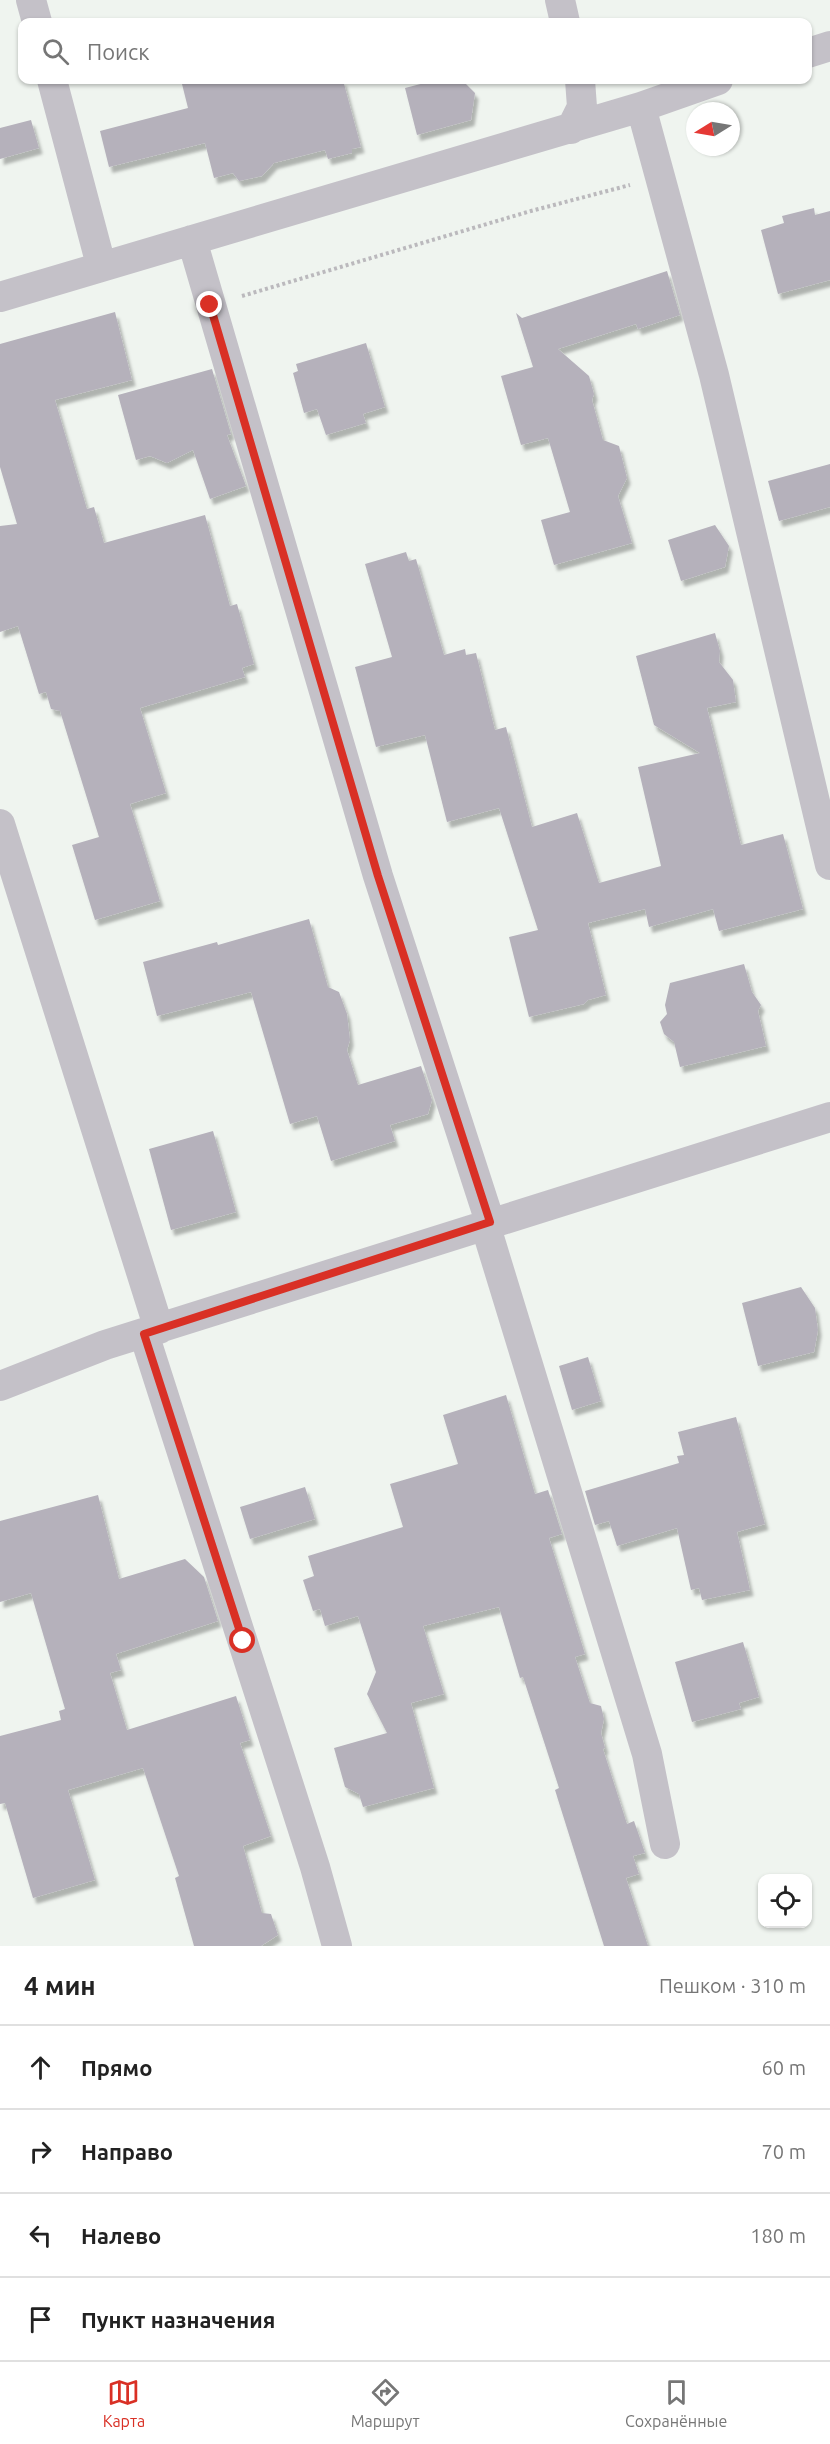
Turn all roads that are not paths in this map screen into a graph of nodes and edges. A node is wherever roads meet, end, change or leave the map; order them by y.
1 (31, 0) edge
2 (560, 0) edge
3 (36, 18) edge
4 (564, 18) edge
5 (830, 46) edge
6 (812, 51) edge
7 (53, 84) edge
8 (580, 84) edge
9 (707, 84) edge
10 (641, 107) junction
11 (571, 129) junction
12 (192, 240) junction
13 (101, 265) junction
14 (0, 297) edge
15 (0, 824) edge
16 (830, 865) edge
17 (830, 1118) edge
18 (487, 1223) junction
19 (152, 1331) junction
20 (0, 1386) edge
21 (665, 1844) dead end
22 (337, 1946) edge

1 - 3 street
2 - 4 street
5 - 6 street
7 - 13 street
8 - 11 street
9 - 10 street
10 - 11 street
10 - 16 street
11 - 12 street
12 - 13 street
12 - 18 street
13 - 14 street
15 - 19 street
17 - 18 street
18 - 19 street
18 - 21 street
19 - 20 street
19 - 22 street

